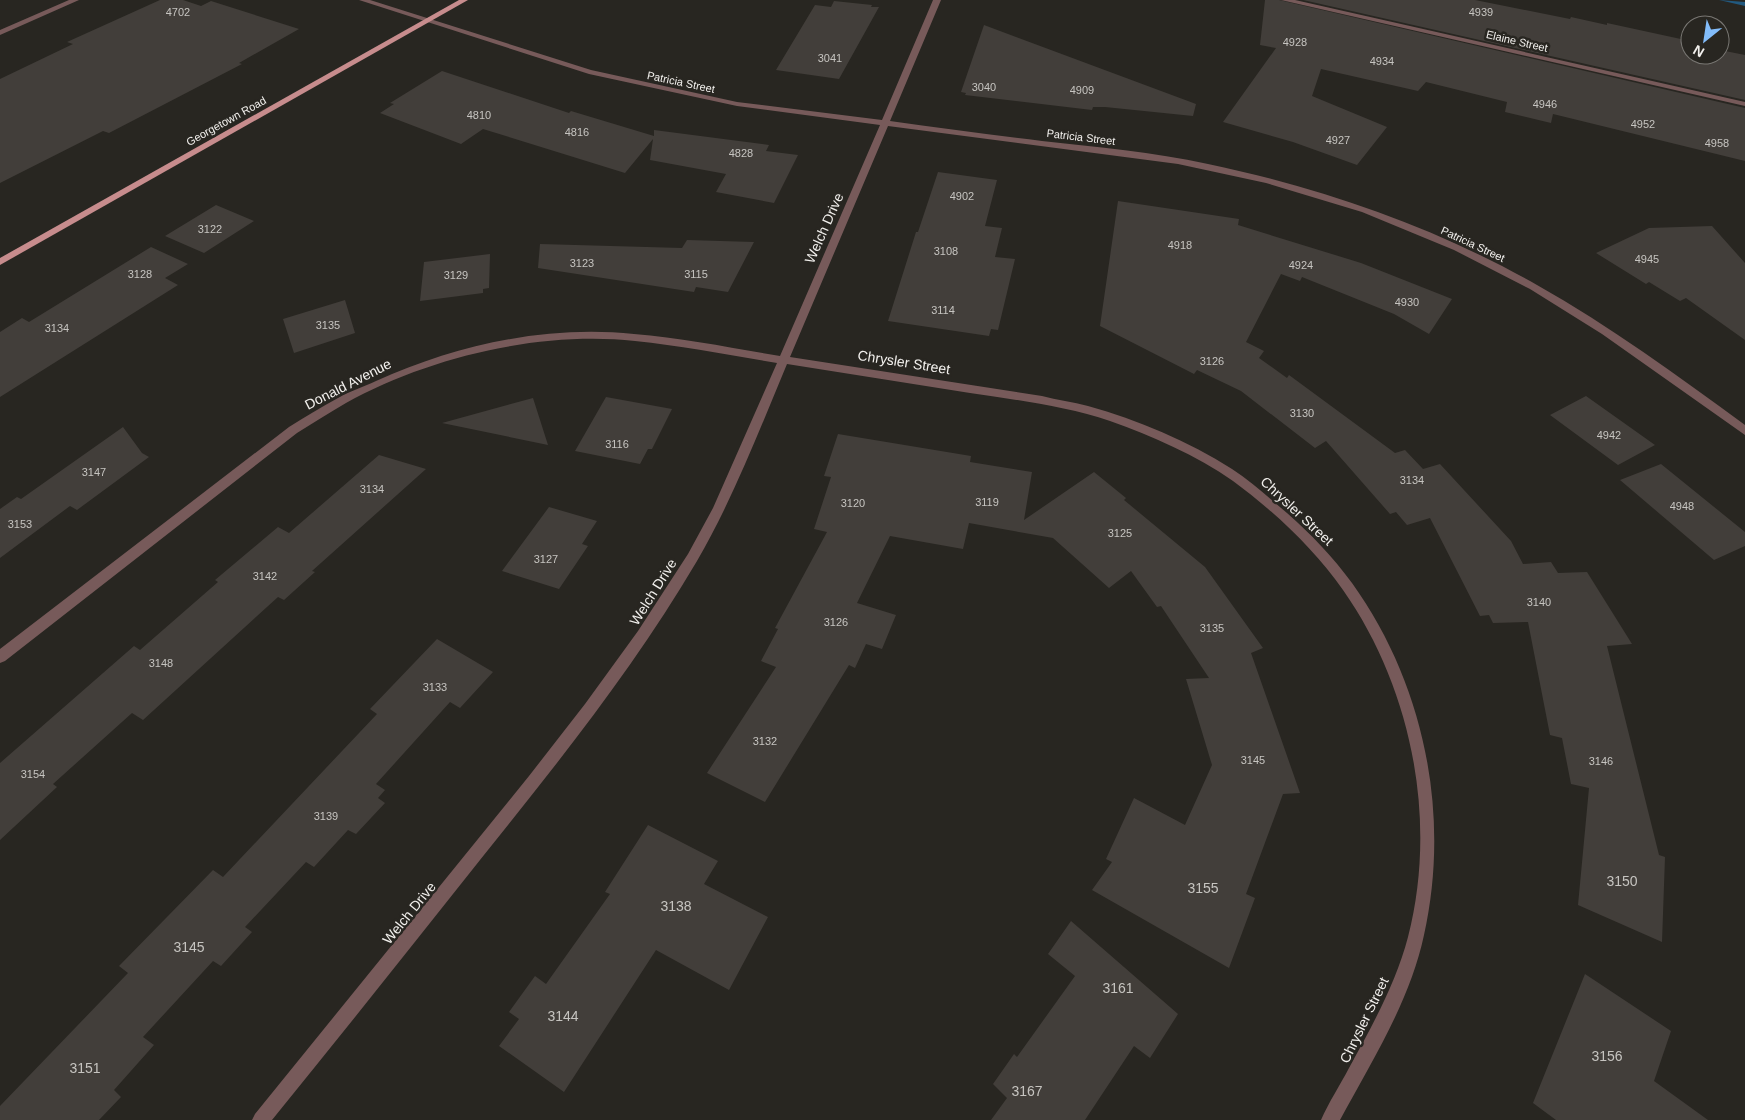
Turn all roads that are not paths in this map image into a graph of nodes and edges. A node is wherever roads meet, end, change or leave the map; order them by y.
1 (75, 0) edge
2 (363, 0) edge
3 (464, 0) edge
4 (937, 0) edge
5 (1285, 0) edge
6 (428, 20) junction
7 (0, 33) edge
8 (1745, 104) edge
9 (886, 124) junction
10 (0, 262) edge
11 (784, 359) junction
12 (1745, 431) edge
13 (0, 657) edge
14 (261, 1120) edge
15 (1330, 1120) edge

1 - 7 street
2 - 6 street, Patricia Street
3 - 6 main road, Georgetown Road
4 - 9 street, Welch Drive
5 - 8 street, Elaine Street
6 - 9 street, Patricia Street
6 - 10 main road, Georgetown Road
9 - 11 street, Welch Drive
9 - 12 street, Patricia Street
11 - 13 street, Donald Avenue
11 - 14 street, Welch Drive
11 - 15 street, Chrysler Street

